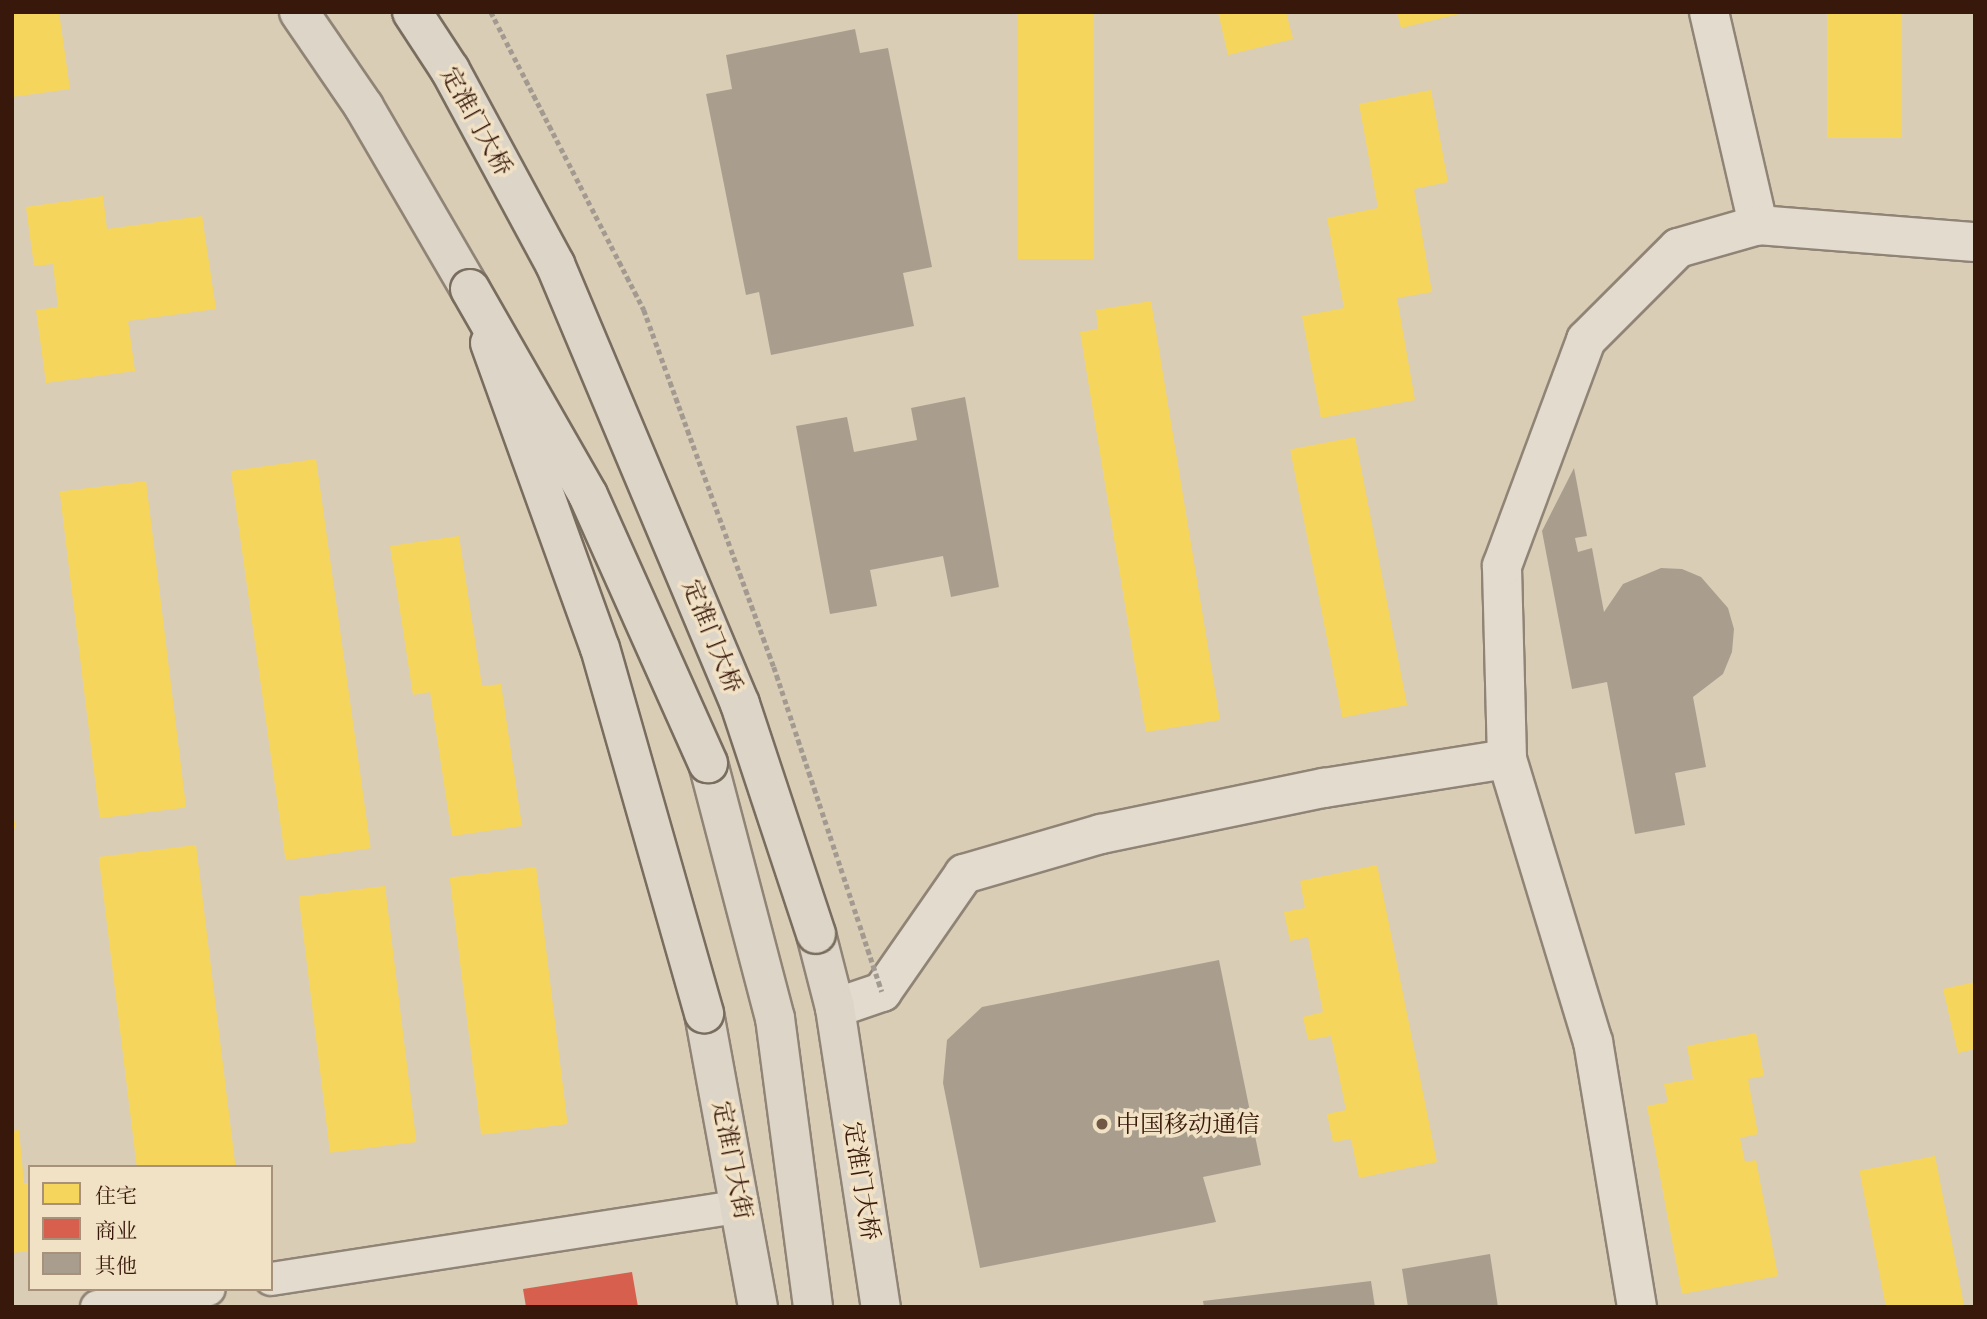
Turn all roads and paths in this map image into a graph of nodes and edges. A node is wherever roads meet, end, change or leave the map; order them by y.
1 (299, 12) edge
2 (412, 12) edge
3 (491, 12) edge
4 (1709, 12) edge
5 (1758, 225) junction
6 (1975, 242) edge
7 (470, 289) junction
8 (1507, 759) junction
9 (882, 992) junction
10 (835, 1008) junction
11 (742, 1206) junction
12 (273, 1279) edge
13 (197, 1291) edge
14 (97, 1307) edge
15 (758, 1307) edge
16 (813, 1307) edge
17 (881, 1307) edge
18 (1637, 1307) edge

1 - 7 main road
2 - 10 main road, 定淮门大桥, bridge
3 - 9 path, bridge
4 - 5 street
5 - 6 street
5 - 8 street
7 - 11 main road, 定淮门大街, bridge
7 - 16 main road, bridge
8 - 9 street
8 - 18 street
9 - 10 street
10 - 17 main road, 定淮门大桥
11 - 12 street
11 - 15 main road, 定淮门大街
13 - 14 street

